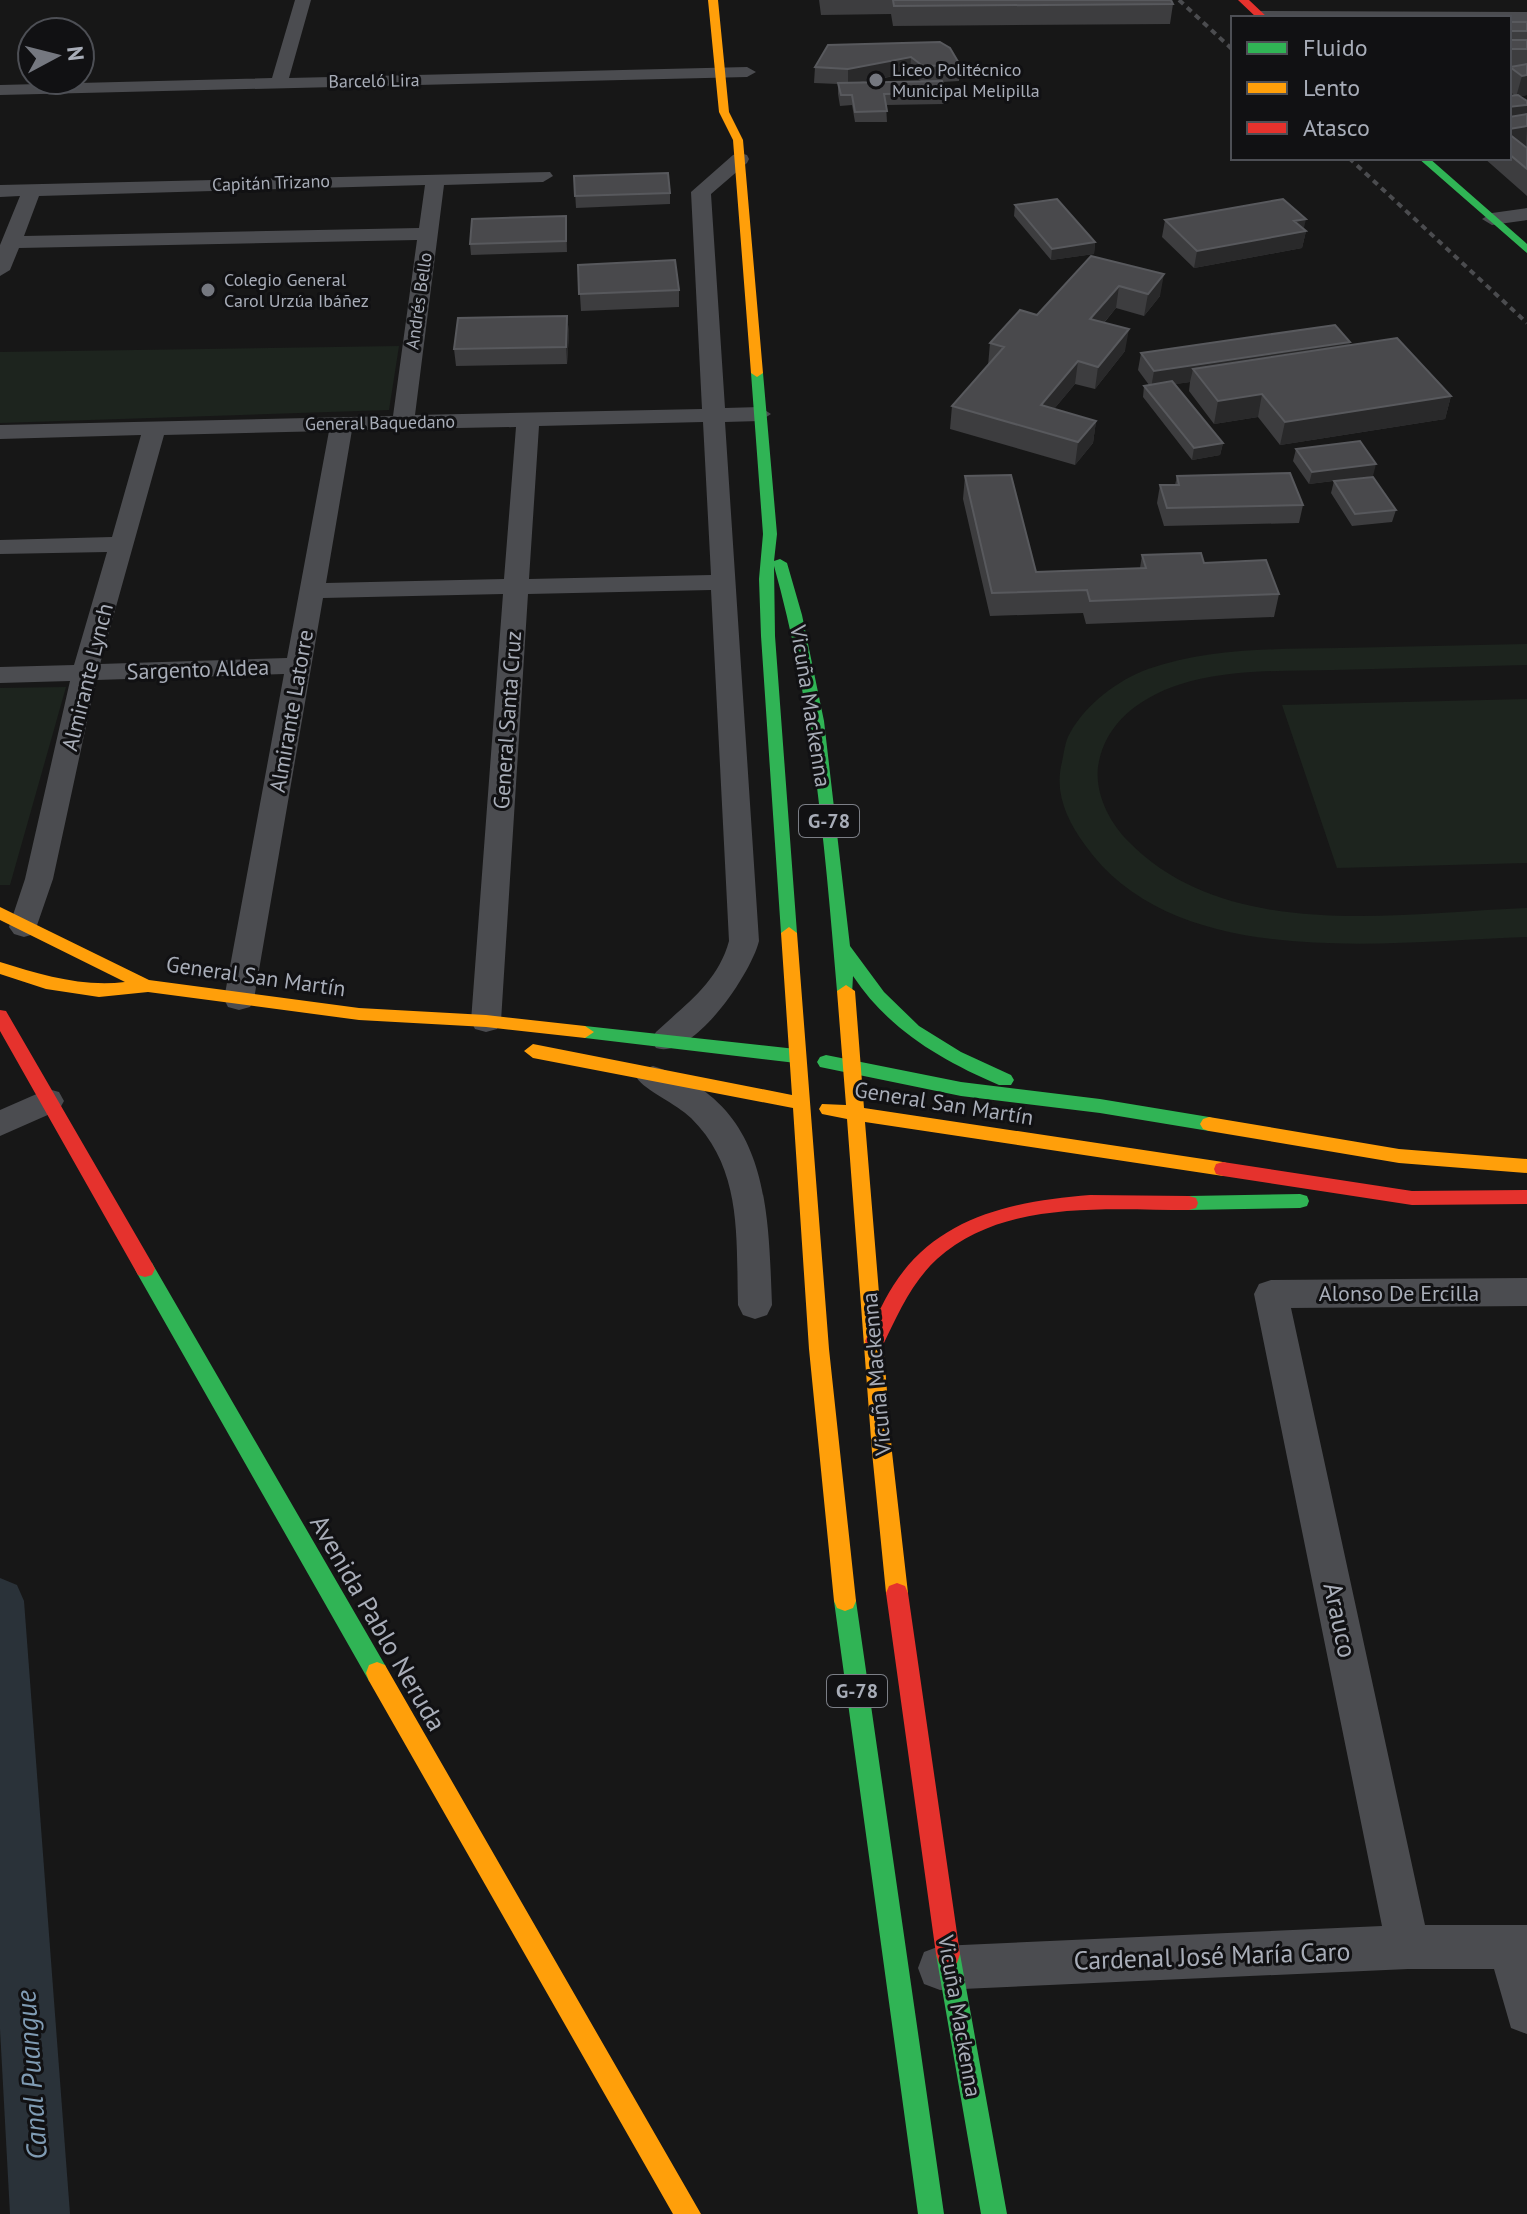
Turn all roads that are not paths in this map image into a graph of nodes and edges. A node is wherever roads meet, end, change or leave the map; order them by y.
1 (303, 0) edge
2 (713, 0) edge
3 (1243, 0) edge
4 (1354, 8) edge
5 (1261, 16) edge
6 (1272, 16) edge
7 (1462, 16) edge
8 (720, 72) junction
9 (747, 72) dead end
10 (279, 83) junction
11 (0, 90) edge
12 (746, 121) dead end
13 (739, 149) junction
14 (1425, 160) edge
15 (543, 176) dead end
16 (435, 179) junction
17 (32, 190) junction
18 (0, 191) edge
19 (1527, 214) edge
20 (1492, 219) junction
21 (428, 234) junction
22 (11, 242) junction
23 (1527, 250) edge
24 (0, 270) edge
25 (760, 414) junction
26 (713, 415) junction
27 (528, 419) junction
28 (403, 422) junction
29 (342, 424) junction
30 (155, 428) junction
31 (0, 432) edge
32 (770, 534) junction
33 (122, 544) junction
34 (0, 547) edge
35 (723, 582) junction
36 (516, 587) junction
37 (313, 591) junction
38 (299, 666) junction
39 (85, 672) junction
40 (0, 675) edge
41 (0, 913) edge
42 (24, 927) junction
43 (842, 944) junction
44 (9, 970) edge
45 (148, 986) junction
46 (99, 991) junction
47 (239, 999) junction
48 (57, 1005) dead end
49 (0, 1016) edge
50 (25, 1022) dead end
51 (483, 1030) junction
52 (667, 1040) junction
53 (510, 1046) dead end
54 (796, 1056) junction
55 (24, 1057) junction
56 (852, 1068) junction
57 (647, 1075) junction
58 (48, 1101) junction
59 (800, 1103) junction
60 (1100, 1106) junction
61 (856, 1114) junction
62 (0, 1124) edge
63 (1527, 1166) edge
64 (1527, 1197) edge
65 (1412, 1198) junction
66 (1527, 1292) edge
67 (1271, 1294) joint
68 (755, 1305) dead end
69 (873, 1347) junction
70 (1408, 1947) junction
71 (1519, 1947) edge
72 (952, 1967) junction
73 (897, 1973) junction
74 (1527, 2012) edge
75 (688, 2214) edge
76 (931, 2214) edge
77 (994, 2214) edge

1 - 10 street
2 - 8 main road, Vicuña Mackenna / G-78
3 - 5 main road
4 - 6 street
4 - 7 street
8 - 9 street, Barceló Lira
8 - 10 street, Barceló Lira
8 - 13 main road, Vicuña Mackenna / G-78
10 - 11 street, Barceló Lira
12 - 13 main road, Vicuña Mackenna / G-78
13 - 25 main road, Vicuña Mackenna / G-78
13 - 26 street, Vicuña Mackenna
14 - 20 main road
15 - 16 street, Capitán Trizano
16 - 17 street, Capitán Trizano
16 - 21 street, Andrés Bello
17 - 18 street, Capitán Trizano
17 - 22 street
19 - 20 street
20 - 23 main road
21 - 22 street
21 - 28 street, Andrés Bello
22 - 24 street
25 - 26 street, General Baquedano
25 - 32 main road, Vicuña Mackenna / G-78
26 - 27 street, General Baquedano
26 - 35 street, Vicuña Mackenna
27 - 28 street, General Baquedano
27 - 36 street, General Santa Cruz
28 - 29 street, General Baquedano
29 - 30 street, General Baquedano
29 - 37 street, Almirante Latorre
30 - 31 street, General Baquedano
30 - 33 street, Almirante Lynch
32 - 43 main road, Vicuña Mackenna / G-78
32 - 54 main road, Vicuña Mackenna / G-78
33 - 34 street
33 - 39 street, Almirante Lynch
35 - 36 street
35 - 52 street, Vicuña Mackenna
36 - 37 street
36 - 51 street, General Santa Cruz
37 - 38 street, Almirante Latorre
38 - 39 street, Sargento Aldea
38 - 47 street, Almirante Latorre
39 - 40 street, Sargento Aldea
39 - 42 street, Almirante Lynch
41 - 42 main road, General San Martín
42 - 45 main road, General San Martín
43 - 56 main road, Vicuña Mackenna / G-78
43 - 60 main road
44 - 46 main road, General San Martín
45 - 46 main road, General San Martín
45 - 47 main road, General San Martín
46 - 48 main road
47 - 51 main road, General San Martín
49 - 55 main road, Avenida Pablo Neruda
50 - 55 main road, Avenida Pablo Neruda
51 - 52 main road, General San Martín
52 - 54 main road, General San Martín
53 - 57 main road, General San Martín
54 - 56 main road, General San Martín
54 - 59 main road, Vicuña Mackenna / G-78
55 - 58 main road, Avenida Pablo Neruda
56 - 60 main road, General San Martín
56 - 61 main road, Vicuña Mackenna / G-78
57 - 59 main road, General San Martín
57 - 68 street
58 - 62 street
58 - 75 main road, Avenida Pablo Neruda
59 - 61 main road, General San Martín
59 - 73 main road, Vicuña Mackenna / G-78
60 - 63 main road, General San Martín
61 - 65 main road, General San Martín
61 - 69 main road, Vicuña Mackenna / G-78
64 - 65 main road, General San Martín
65 - 69 main road
66 - 67 street, Alonso De Ercilla
67 - 70 street, Arauco
69 - 72 main road, Vicuña Mackenna / G-78
70 - 71 street, Cardenal José María Caro
70 - 72 street, Cardenal José María Caro
71 - 74 street
72 - 73 street, Cardenal José María Caro
72 - 77 main road, Vicuña Mackenna / G-78
73 - 76 main road, Vicuña Mackenna / G-78

